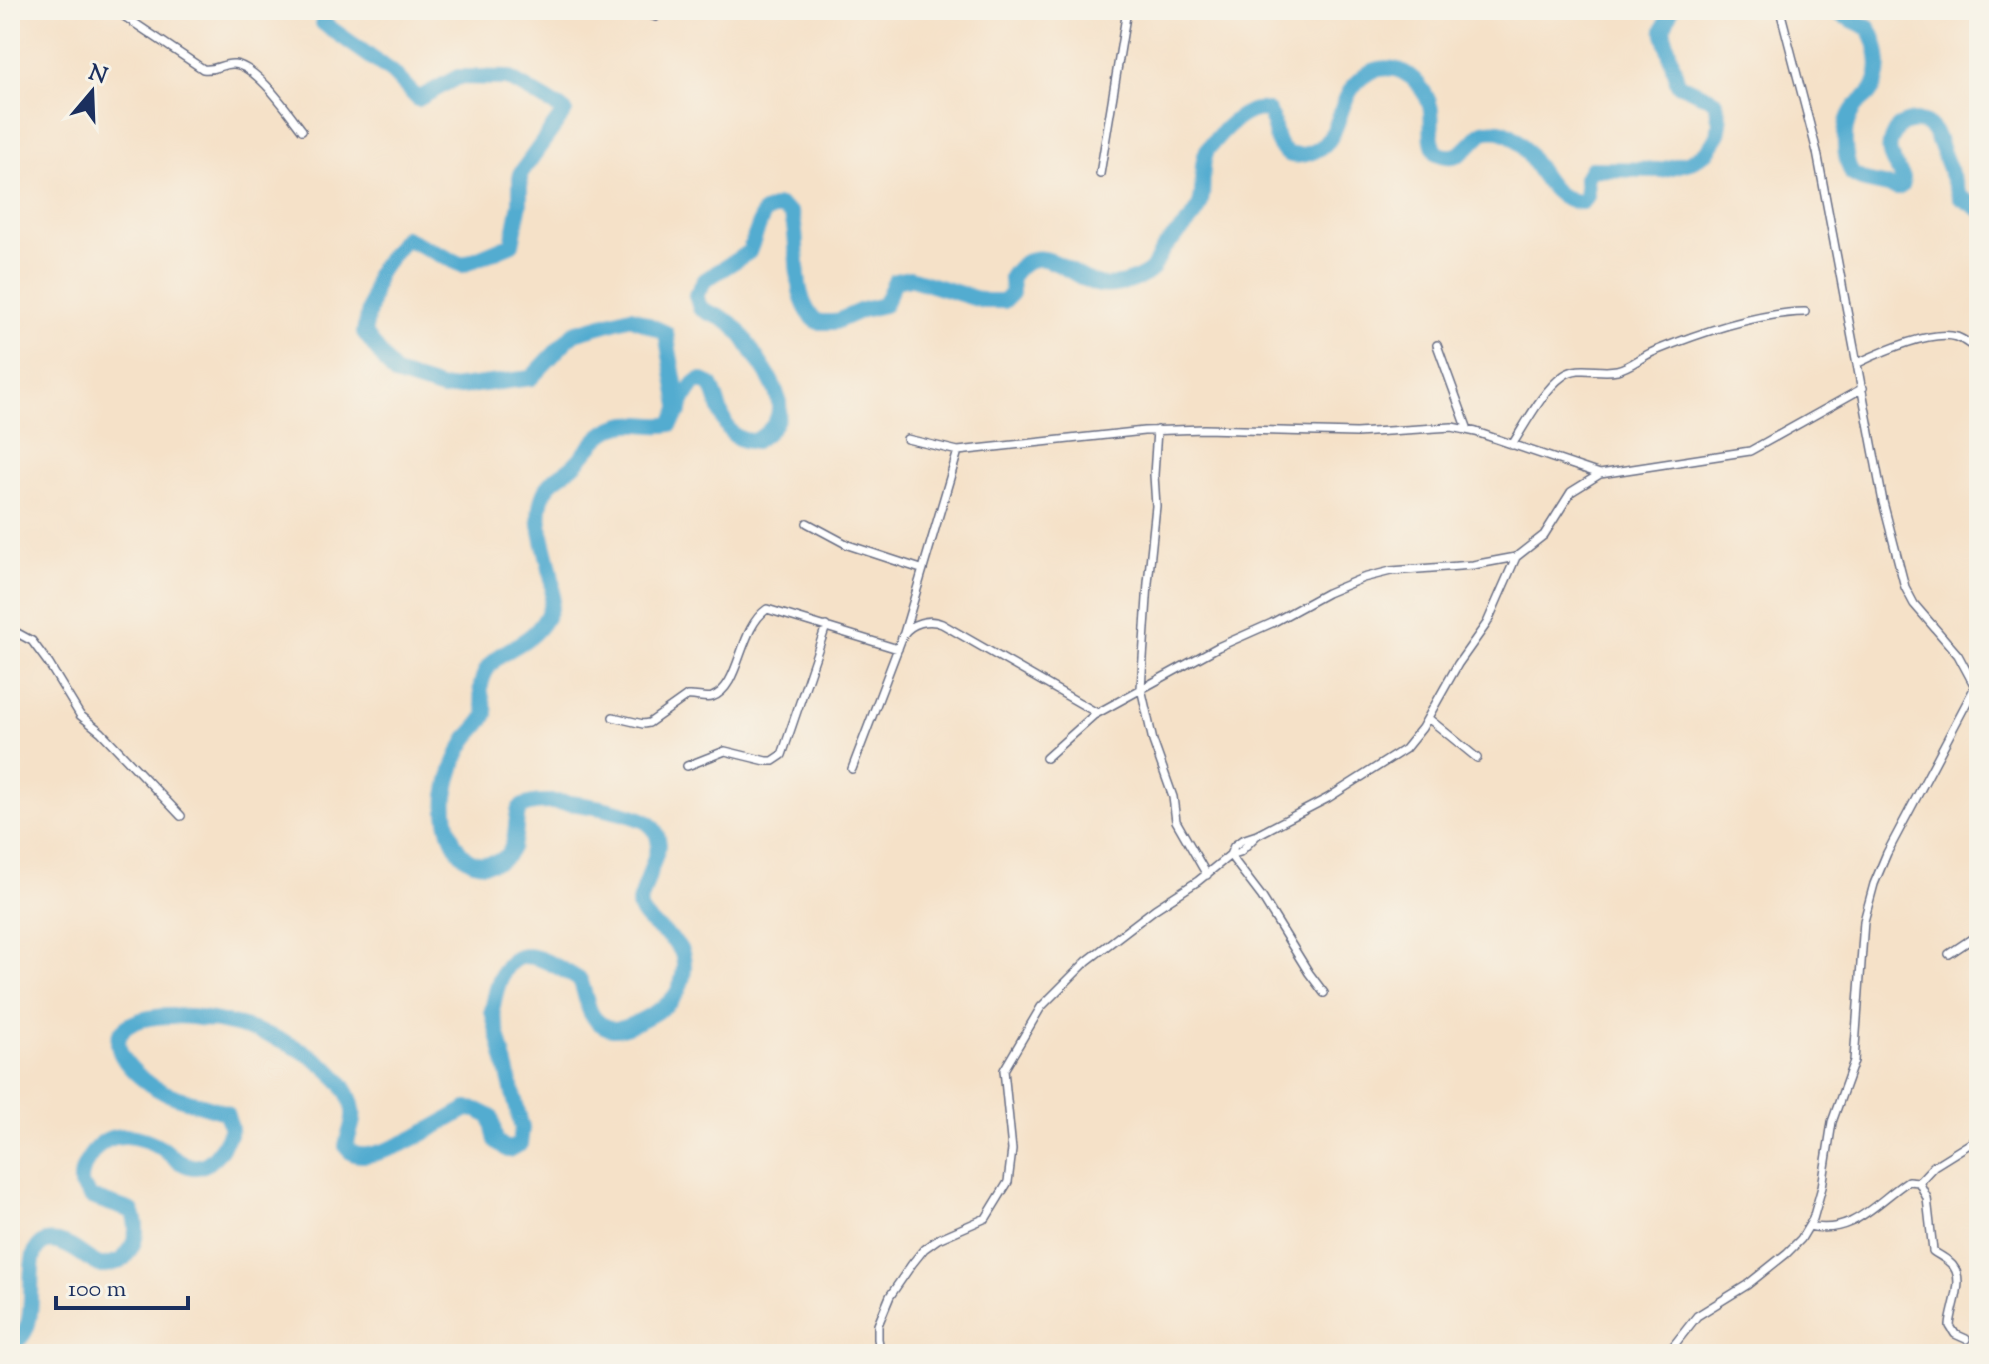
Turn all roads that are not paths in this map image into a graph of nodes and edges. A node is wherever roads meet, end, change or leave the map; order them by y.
1 (115, 10) edge
2 (635, 10) edge
3 (1127, 10) edge
4 (1780, 10) edge
5 (656, 17) dead end
6 (302, 130) dead end
7 (1100, 174) dead end
8 (1805, 312) dead end
9 (1437, 345) dead end
10 (1979, 350) edge
11 (1858, 363) junction
12 (1863, 388) junction
13 (1157, 430) junction
14 (1468, 430) junction
15 (907, 439) dead end
16 (1512, 445) junction
17 (958, 451) junction
18 (1600, 474) junction
19 (807, 523) dead end
20 (1516, 557) junction
21 (921, 569) junction
22 (826, 626) junction
23 (10, 629) edge
24 (903, 635) junction
25 (898, 649) junction
26 (1141, 688) junction
27 (1977, 690) edge
28 (1097, 713) junction
29 (613, 717) dead end
30 (1428, 718) junction
31 (1046, 758) dead end
32 (1477, 758) dead end
33 (687, 766) dead end
34 (852, 769) dead end
35 (181, 816) dead end
36 (1230, 855) junction
37 (1207, 875) junction
38 (1979, 934) edge
39 (1949, 954) dead end
40 (1324, 993) dead end
41 (1979, 1138) edge
42 (1919, 1182) junction
43 (1809, 1226) junction
44 (1966, 1339) dead end
45 (881, 1354) edge
46 (1667, 1354) edge

1 - 6 street
2 - 5 street
3 - 7 street
4 - 11 street
8 - 16 street
9 - 14 street
10 - 11 street
11 - 12 street
12 - 18 street
12 - 27 street
13 - 14 street
13 - 17 street
13 - 26 street
14 - 16 street
15 - 17 street
16 - 18 street
17 - 21 street
18 - 20 street
19 - 21 street
20 - 26 street
20 - 30 street
21 - 24 street
22 - 25 street
22 - 29 street
22 - 33 street
23 - 35 street
24 - 25 street
24 - 28 street
25 - 34 street
26 - 28 street
26 - 37 street
27 - 43 street
28 - 31 street
30 - 32 street
30 - 36 street
36 - 37 street
36 - 40 street
37 - 45 street
38 - 39 street
41 - 42 street
42 - 43 street
42 - 44 street
43 - 46 street

